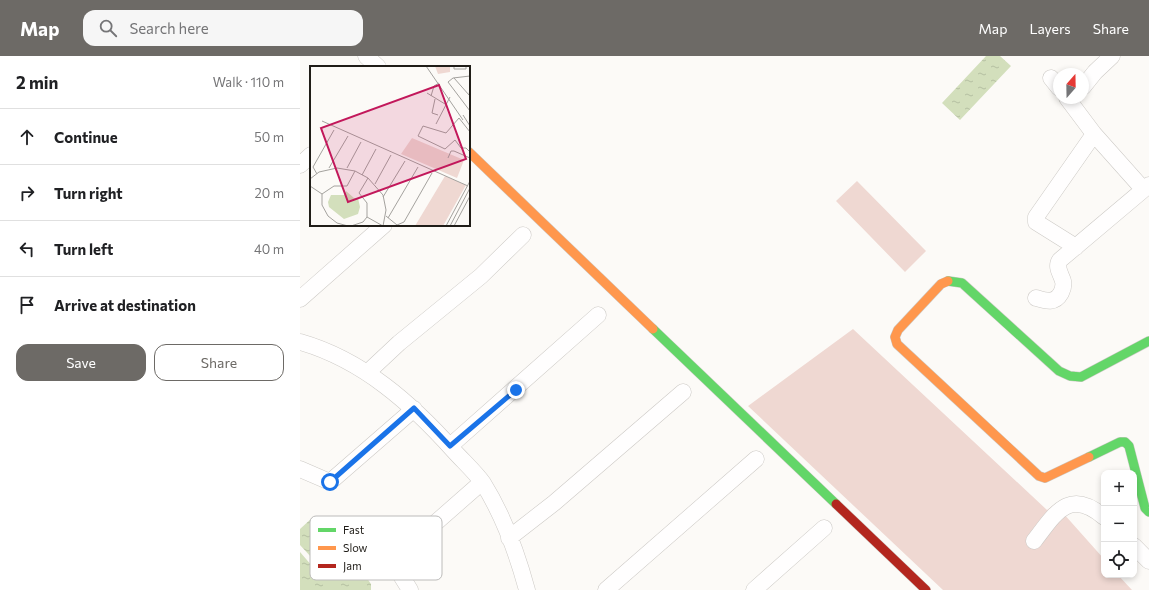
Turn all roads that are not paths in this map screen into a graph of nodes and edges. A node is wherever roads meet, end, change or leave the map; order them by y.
1 (366, 56) edge
2 (1112, 56) edge
3 (377, 66) edge
4 (1089, 80) edge
5 (1074, 104) edge
6 (1094, 134) junction
7 (470, 153) edge
8 (310, 156) edge
9 (300, 165) edge
10 (1146, 187) edge
11 (383, 226) edge
12 (524, 235) dead end
13 (1076, 247) junction
14 (1036, 298) dead end
15 (300, 299) edge
16 (598, 315) dead end
17 (1149, 340) edge
18 (300, 342) edge
19 (368, 372) junction
20 (683, 392) dead end
21 (414, 408) junction
22 (450, 446) junction
23 (756, 459) dead end
24 (300, 469) edge
25 (482, 482) junction
26 (1149, 512) edge
27 (1101, 514) edge
28 (442, 517) edge
29 (824, 528) dead end
30 (509, 538) junction
31 (1034, 542) dead end
32 (1137, 549) edge
33 (1149, 561) edge
34 (404, 580) edge
35 (410, 590) edge
36 (527, 590) edge
37 (606, 590) edge
38 (754, 590) edge
39 (926, 590) edge

1 - 3 street
2 - 4 street
5 - 6 street
6 - 10 street
6 - 13 street
7 - 39 street
8 - 9 street
10 - 13 street
11 - 15 street
12 - 19 street
13 - 14 street
16 - 22 street
17 - 26 street
18 - 19 street
19 - 21 street
20 - 30 street
21 - 22 street
21 - 24 street
22 - 25 street
23 - 37 street
25 - 28 street
25 - 30 street
27 - 31 street
29 - 38 street
30 - 36 street
32 - 33 street
34 - 35 street

